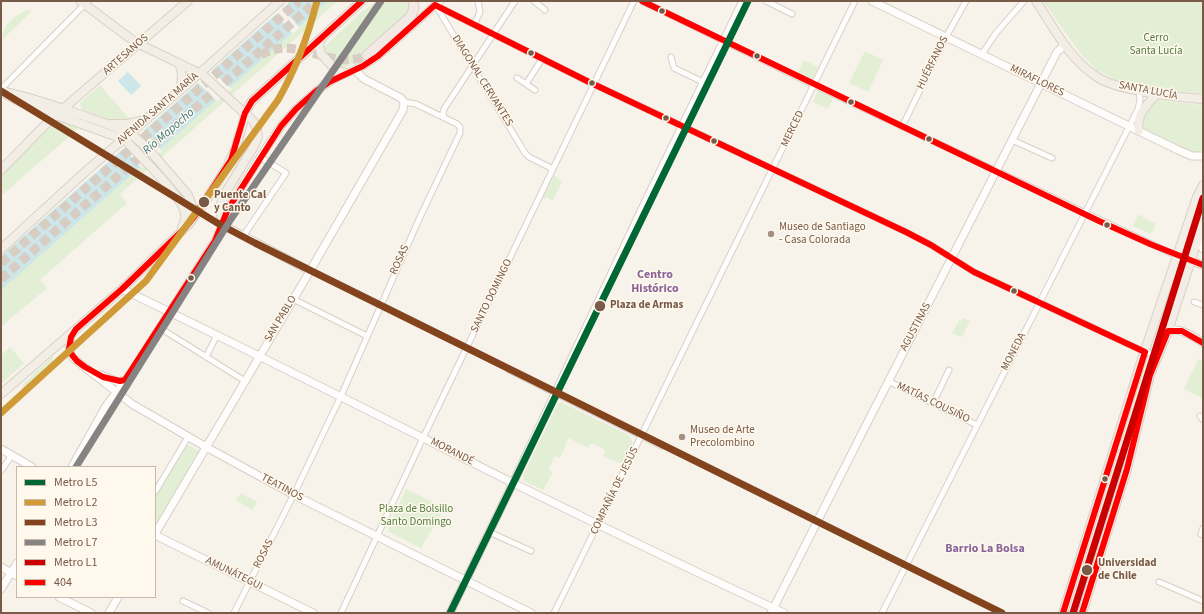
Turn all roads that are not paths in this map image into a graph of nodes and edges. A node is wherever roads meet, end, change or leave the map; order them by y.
1 (188, 1) edge
2 (280, 1) edge
3 (362, 1) edge
4 (413, 1) edge
5 (478, 1) edge
6 (515, 1) edge
7 (534, 1) edge
8 (634, 1) edge
9 (642, 1) edge
10 (743, 1) edge
11 (766, 1) edge
12 (856, 1) edge
13 (872, 1) edge
14 (966, 1) edge
15 (1024, 1) edge
16 (1036, 1) edge
17 (84, 2) edge
18 (436, 2) edge
19 (546, 10) dead end
20 (792, 14) dead end
21 (474, 25) junction
22 (493, 34) junction
23 (322, 37) junction
24 (946, 37) junction
25 (723, 41) junction
26 (138, 44) junction
27 (1065, 45) junction
28 (982, 54) junction
29 (367, 55) tunnel mouth
30 (671, 57) dead end
31 (542, 59) junction
32 (179, 63) junction
33 (473, 65) junction
34 (355, 70) junction
35 (346, 73) junction
36 (202, 75) junction
37 (517, 78) dead end
38 (703, 82) junction
39 (1041, 83) junction
40 (526, 84) junction
41 (594, 85) junction
42 (814, 85) junction
43 (535, 90) dead end
44 (1139, 90) junction
45 (1, 91) edge
46 (179, 91) junction
47 (1159, 94) junction
48 (1203, 99) edge
49 (404, 102) junction
50 (64, 109) junction
51 (245, 113) junction
52 (57, 115) junction
53 (444, 117) junction
54 (145, 120) junction
55 (104, 123) junction
56 (682, 126) junction
57 (1129, 126) junction
58 (902, 127) junction
59 (1139, 131) junction
60 (129, 138) junction
61 (1012, 140) junction
62 (1203, 156) edge
63 (260, 157) junction
64 (1052, 158) dead end
65 (2, 168) edge
66 (773, 168) junction
67 (554, 169) junction
68 (996, 171) junction
69 (1203, 185) edge
70 (1084, 213) junction
71 (1203, 223) edge
72 (189, 224) junction
73 (223, 225) junction
74 (246, 232) dead end
75 (179, 234) junction
76 (1199, 236) junction
77 (1, 249) edge
78 (1203, 249) edge
79 (1177, 256) junction
80 (952, 258) junction
81 (1190, 261) junction
82 (1203, 266) edge
83 (310, 271) junction
84 (122, 289) junction
85 (293, 299) junction
86 (1194, 302) dead end
87 (1039, 303) junction
88 (1203, 305) edge
89 (170, 312) junction
90 (160, 328) junction
91 (76, 329) junction
92 (1168, 331) junction
93 (217, 335) junction
94 (366, 336) junction
95 (1203, 343) edge
96 (685, 348) joint
97 (1159, 351) junction
98 (1144, 352) junction
99 (259, 356) junction
100 (206, 357) junction
101 (509, 370) dead end
102 (949, 370) dead end
103 (91, 371) junction
104 (125, 380) junction
105 (245, 381) junction
106 (888, 381) junction
107 (117, 391) junction
108 (1, 394) edge
109 (556, 394) junction
110 (340, 396) junction
111 (933, 403) junction
112 (977, 425) junction
113 (642, 436) junction
114 (188, 437) junction
115 (424, 438) junction
116 (1116, 444) junction
117 (662, 446) dead end
118 (206, 447) junction
119 (1, 449) edge
120 (1132, 449) junction
121 (12, 456) junction
122 (30, 466) edge
123 (73, 466) edge
124 (1, 471) edge
125 (513, 483) junction
126 (156, 490) edge
127 (294, 495) junction
128 (599, 524) junction
129 (1203, 528) edge
130 (489, 532) junction
131 (156, 533) edge
132 (156, 535) edge
133 (1202, 535) edge
134 (377, 536) junction
135 (531, 551) dead end
136 (1, 568) edge
137 (14, 574) edge
138 (466, 580) junction
139 (250, 582) junction
140 (1159, 582) dead end
141 (1, 589) edge
142 (61, 598) edge
143 (117, 598) edge
144 (1203, 600) edge
145 (183, 601) dead end
146 (772, 611) edge
147 (91, 613) edge
148 (109, 613) edge
149 (208, 613) edge
150 (234, 613) edge
151 (313, 613) edge
152 (341, 613) edge
153 (450, 613) edge
154 (532, 613) edge
155 (554, 613) edge
156 (784, 613) edge
157 (882, 613) edge
158 (1063, 613) edge
159 (1082, 613) edge

1 - 26 main road, ARTESANOS
2 - 36 main road, AVENIDA SANTA MARÍA
3 - 23 main road
4 - 29 highway
5 - 21 street
6 - 22 street
7 - 19 street
8 - 41 street, SANTO DOMINGO
9 - 25 street
10 - 25 main road
11 - 20 street
12 - 42 street, MERCED
13 - 24 main road, MIRAFLORES
14 - 24 street, HUÉRFANOS
15 - 28 street
16 - 27 main road, SANTA LUCÍA
17 - 26 main road
17 - 45 street
18 - 21 street
18 - 33 street, DIAGONAL CERVANTES
18 - 34 main road
21 - 22 street
22 - 31 street
22 - 33 street
23 - 35 main road
23 - 51 main road
24 - 28 main road, MIRAFLORES
24 - 58 street, HUÉRFANOS
25 - 38 main road
25 - 42 street
26 - 32 main road
26 - 50 main road, ARTESANOS
27 - 39 main road, AGUSTINAS
27 - 44 main road, SANTA LUCÍA
28 - 39 main road, MIRAFLORES
30 - 38 street
31 - 40 street
31 - 41 street
32 - 36 main road
32 - 46 main road
33 - 53 street
33 - 67 street, DIAGONAL CERVANTES
34 - 35 main road
34 - 49 main road
35 - 63 main road
36 - 46 main road, AVENIDA SANTA MARÍA
36 - 51 main road, bridge
37 - 40 street
38 - 56 main road
39 - 57 main road, MIRAFLORES
39 - 61 main road, AGUSTINAS
40 - 43 street
41 - 56 street
41 - 67 street, SANTO DOMINGO
42 - 58 street
42 - 66 street, MERCED
44 - 47 main road, SANTA LUCÍA
44 - 57 street, MONEDA
45 - 50 main road
45 - 52 main road
46 - 54 main road, AVENIDA SANTA MARÍA
47 - 48 main road, SANTA LUCÍA
47 - 59 main road
49 - 53 street
49 - 83 main road, SAN PABLO
50 - 52 main road, ARTESANOS
50 - 55 main road
51 - 72 main road
51 - 73 main road
52 - 60 main road
52 - 65 main road, ARTESANOS
53 - 94 street, ROSAS
54 - 55 main road
54 - 60 main road, AVENIDA SANTA MARÍA
55 - 60 main road
56 - 66 street
56 - 109 main road
57 - 59 main road, MIRAFLORES
57 - 70 street, MONEDA
58 - 68 street
59 - 62 main road, MIRAFLORES
60 - 72 main road, bridge
60 - 75 main road, bridge
60 - 77 main road, AVENIDA SANTA MARÍA
61 - 64 street
61 - 68 main road, AGUSTINAS
63 - 73 main road
63 - 74 street
66 - 80 street
66 - 96 street, MERCED
67 - 115 street, SANTO DOMINGO
68 - 70 street
68 - 80 main road, AGUSTINAS
69 - 79 main road
70 - 79 street
70 - 87 street, MONEDA
71 - 76 main road
72 - 75 main road
73 - 83 main road
73 - 89 main road
75 - 84 main road
76 - 78 main road
76 - 81 main road
79 - 81 main road
79 - 98 main road
80 - 87 street
80 - 106 main road, AGUSTINAS
81 - 82 main road
81 - 92 main road
83 - 85 main road, SAN PABLO
84 - 89 main road, MORANDÉ
84 - 91 main road
85 - 94 street
85 - 99 main road, SAN PABLO
86 - 88 street
87 - 98 street
87 - 112 street, MONEDA
89 - 90 main road
89 - 93 main road, MORANDÉ
90 - 100 street
90 - 104 main road
91 - 103 main road, TEATINOS
91 - 108 main road
92 - 95 main road
92 - 97 main road
93 - 99 main road, MORANDÉ
93 - 100 street
94 - 110 street, ROSAS
96 - 113 street, COMPAÑÍA DE JESÚS
97 - 98 street
97 - 120 main road
98 - 116 main road
99 - 105 main road, SAN PABLO
99 - 110 main road, MORANDÉ
100 - 105 street
101 - 109 street
102 - 111 street
103 - 104 main road
103 - 107 main road, TEATINOS
104 - 107 main road
105 - 118 main road, SAN PABLO
106 - 111 street, MATÍAS COUSIÑO
106 - 146 main road, AGUSTINAS
107 - 114 main road, TEATINOS
107 - 123 main road
109 - 113 street
109 - 125 main road
110 - 115 main road, MORANDÉ
110 - 127 street, ROSAS
111 - 112 street, MATÍAS COUSIÑO
112 - 157 street, MONEDA
113 - 117 street
113 - 128 street, COMPAÑÍA DE JESÚS
114 - 118 main road, TEATINOS
114 - 126 street
115 - 125 main road, MORANDÉ
115 - 134 street, SANTO DOMINGO
116 - 120 main road
116 - 158 main road
118 - 127 main road, TEATINOS
118 - 131 main road, SAN PABLO
119 - 121 main road
120 - 159 main road
121 - 122 main road
121 - 124 street
125 - 128 main road, MORANDÉ
125 - 130 main road
127 - 134 main road, TEATINOS
127 - 139 street, ROSAS
128 - 146 main road, MORANDÉ
128 - 155 street, COMPAÑÍA DE JESÚS
129 - 133 street
130 - 135 street
130 - 138 main road
132 - 139 main road, AMUNÁTEGUI
134 - 138 main road, TEATINOS
134 - 152 street, SANTO DOMINGO
136 - 137 main road
137 - 141 main road
138 - 153 main road
138 - 154 main road, TEATINOS
139 - 150 street, ROSAS
139 - 151 main road, AMUNÁTEGUI
140 - 144 street
142 - 147 main road
143 - 148 main road
145 - 149 street
146 - 156 main road, MORANDÉ

